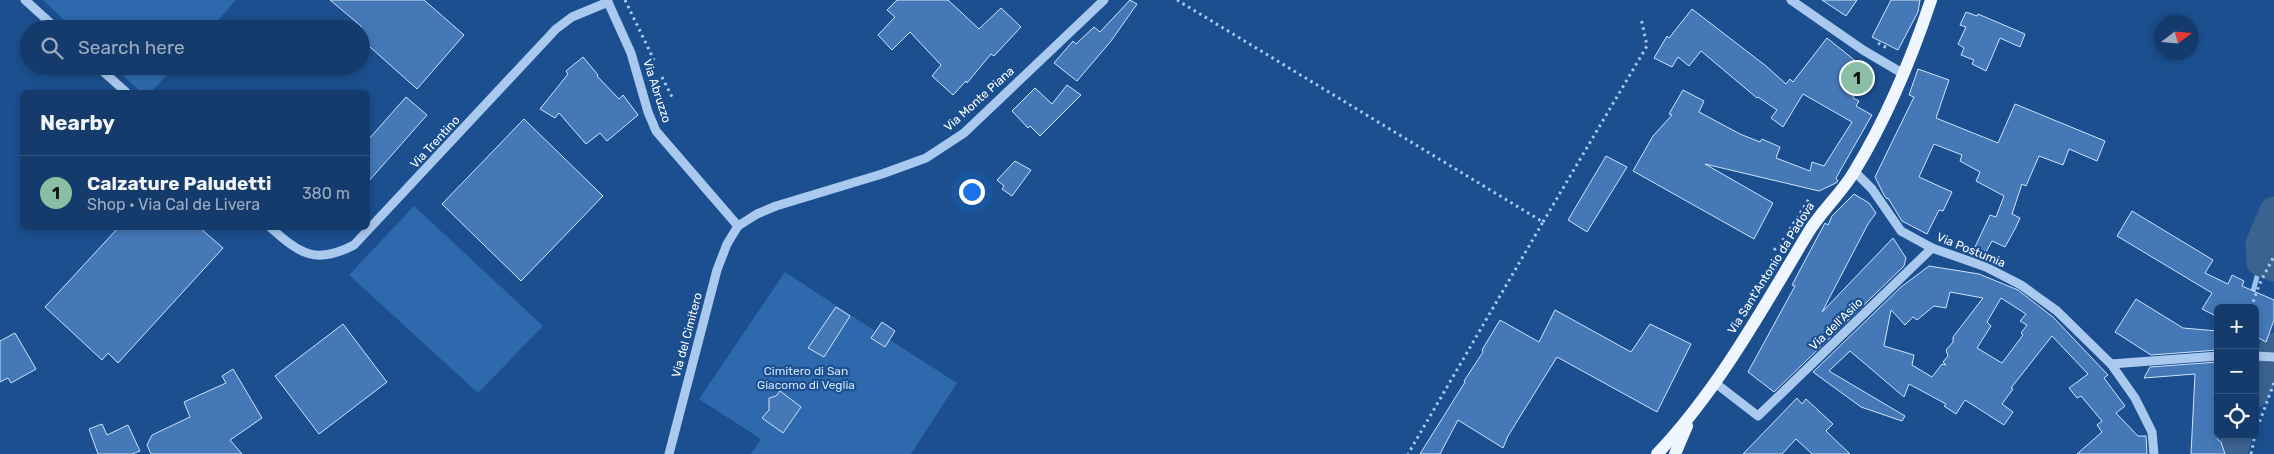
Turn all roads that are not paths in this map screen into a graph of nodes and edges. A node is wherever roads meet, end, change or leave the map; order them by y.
1 (26, 0) edge
2 (1104, 0) edge
3 (1791, 0) edge
4 (1931, 0) edge
5 (608, 1) edge
6 (47, 20) edge
7 (1902, 73) junction
8 (107, 75) edge
9 (124, 90) edge
10 (1854, 171) junction
11 (738, 226) junction
12 (370, 228) edge
13 (273, 230) edge
14 (368, 230) edge
15 (1932, 248) junction
16 (2214, 356) edge
17 (2259, 356) edge
18 (2274, 357) edge
19 (2111, 364) junction
20 (1714, 382) junction
21 (1692, 412) junction
22 (669, 454) edge
23 (1657, 454) edge
24 (1675, 454) edge
25 (2154, 454) edge

1 - 6 street
2 - 11 street, Via Monte Piana
3 - 7 street
4 - 7 main road, Via Sant'Antonio da Padova
5 - 11 street, Via Abruzzo
5 - 12 street, Via Trentino
7 - 10 main road, Via Sant'Antonio da Padova
8 - 9 street
10 - 15 street, Via Postumia
10 - 20 main road, Via Sant'Antonio da Padova
11 - 22 street, Via del Cimitero
13 - 14 street, Via Trentino
15 - 19 street, Via Postumia
15 - 20 street, Via dell'Asilo
16 - 19 street
17 - 18 street
19 - 25 street, Via Postumia
20 - 21 main road, Via Sant'Antonio da Padova
21 - 23 main road
21 - 24 main road

